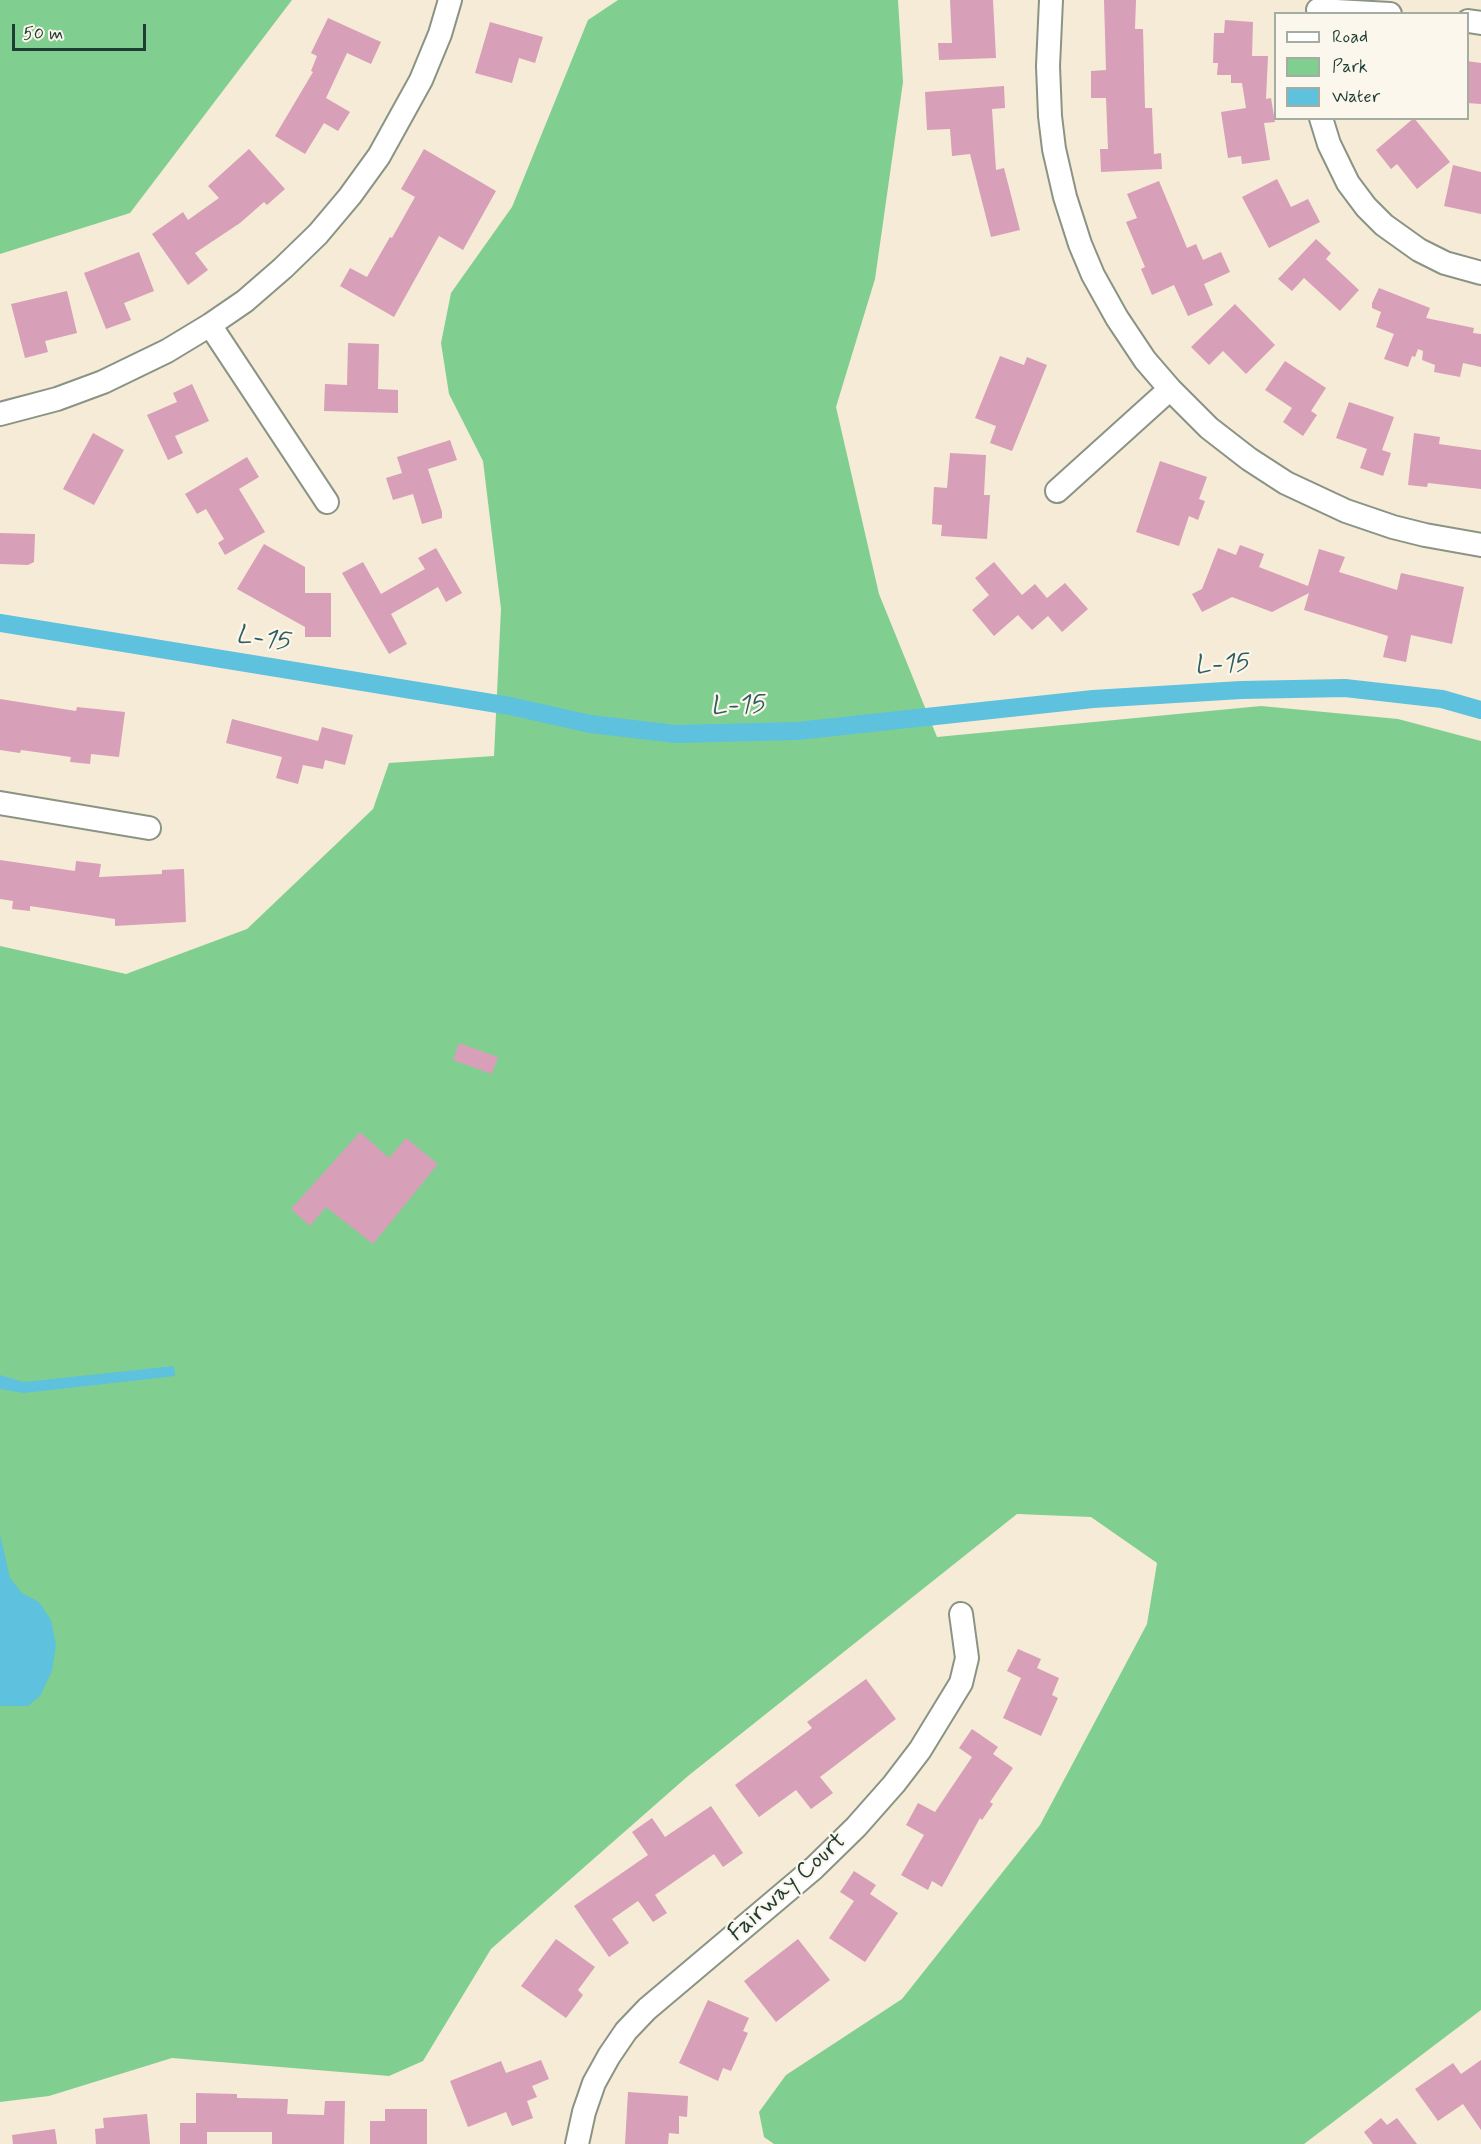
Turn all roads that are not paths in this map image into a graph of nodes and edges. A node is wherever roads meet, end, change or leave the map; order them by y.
1 (450, 0) edge
2 (1051, 0) edge
3 (1318, 8) edge
4 (1366, 12) edge
5 (1322, 120) edge
6 (1481, 273) edge
7 (210, 325) junction
8 (1170, 390) junction
9 (0, 414) edge
10 (1057, 491) dead end
11 (327, 502) dead end
12 (1481, 544) edge
13 (0, 803) edge
14 (149, 828) dead end
15 (961, 1614) dead end
16 (577, 2144) edge

1 - 7 street
2 - 8 street
3 - 4 street
5 - 6 street
7 - 9 street
7 - 11 street
8 - 10 street
8 - 12 street
13 - 14 street
15 - 16 street, Fairway Court

